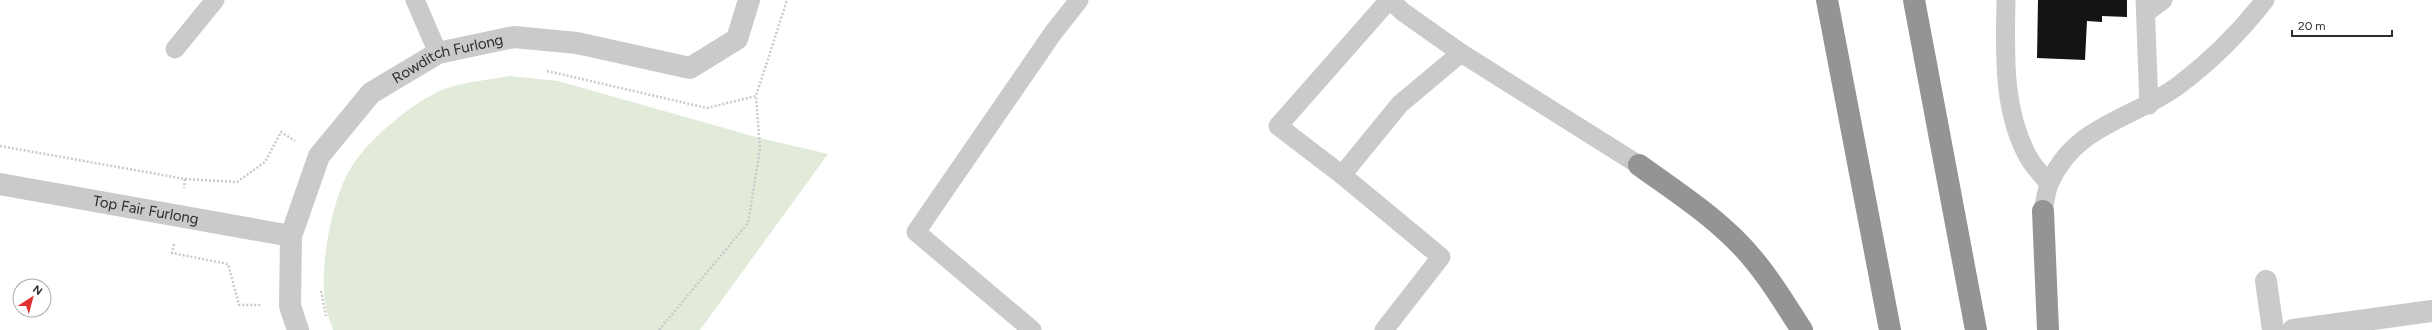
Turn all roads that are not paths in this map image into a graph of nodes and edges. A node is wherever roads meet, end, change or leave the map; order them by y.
1 (215, 0) edge
2 (415, 0) edge
3 (749, 0) edge
4 (1079, 0) edge
5 (1389, 0) edge
6 (1827, 0) edge
7 (1914, 0) edge
8 (2006, 0) edge
9 (2163, 0) edge
10 (2265, 0) edge
11 (2146, 7) edge
12 (176, 49) dead end
13 (438, 53) junction
14 (1461, 53) junction
15 (2149, 105) junction
16 (1639, 165) joint
17 (1342, 175) junction
18 (0, 184) edge
19 (2050, 184) junction
20 (2043, 211) joint
21 (290, 236) junction
22 (2266, 281) dead end
23 (2432, 310) edge
24 (298, 330) edge
25 (1032, 330) edge
26 (1384, 330) edge
27 (1802, 330) edge
28 (1890, 330) edge
29 (1976, 330) edge
30 (2048, 330) edge
31 (2273, 330) edge
32 (2293, 330) edge

1 - 12 lane
2 - 13 lane
3 - 13 street, Rowditch Furlong
4 - 25 lane
5 - 14 lane
5 - 17 lane
6 - 28 highway
7 - 29 highway
8 - 19 lane
9 - 11 lane
10 - 15 lane
11 - 15 lane
13 - 21 street, Rowditch Furlong
14 - 16 lane
14 - 17 lane
15 - 19 lane
16 - 27 highway
17 - 26 lane
18 - 21 street, Top Fair Furlong
19 - 20 lane
20 - 30 highway
21 - 24 street, Rowditch Furlong
22 - 31 street
23 - 32 street

